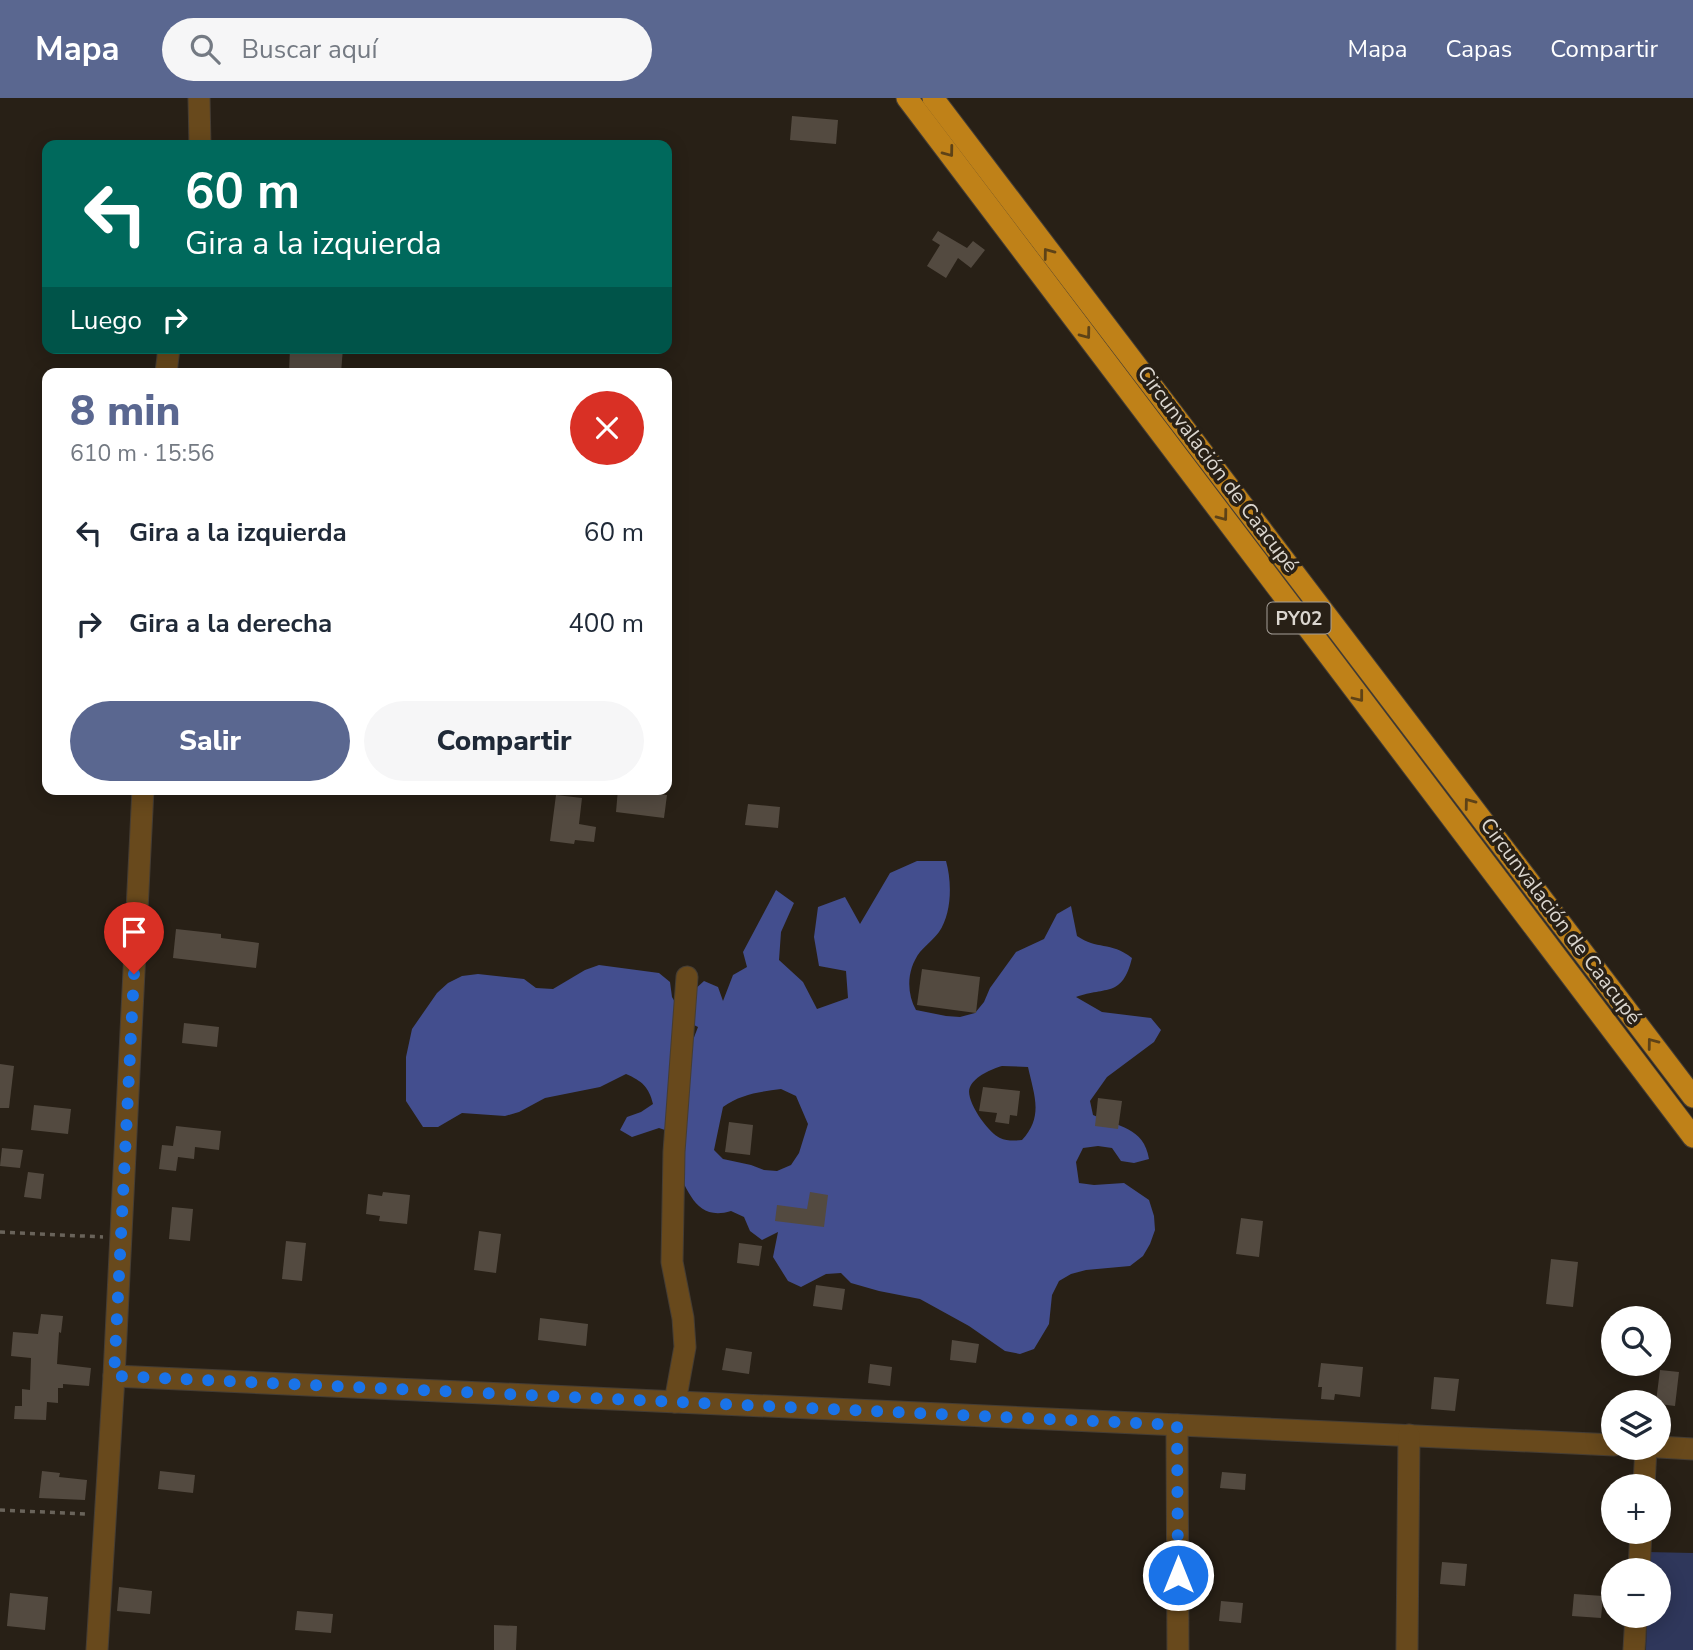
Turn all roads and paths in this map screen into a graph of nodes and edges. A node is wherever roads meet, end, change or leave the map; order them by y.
1 (199, 98) edge
2 (907, 98) edge
3 (933, 98) edge
4 (200, 140) edge
5 (143, 795) edge
6 (687, 977) dead end
7 (1693, 1097) edge
8 (1693, 1137) edge
9 (0, 1232) edge
10 (121, 1238) junction
11 (114, 1376) junction
12 (674, 1402) junction
13 (1177, 1425) junction
14 (1409, 1436) junction
15 (1601, 1444) edge
16 (1671, 1448) edge
17 (1693, 1449) edge
18 (0, 1510) edge
19 (105, 1516) junction
20 (1635, 1628) edge
21 (97, 1650) edge
22 (1178, 1650) edge
23 (1406, 1650) edge
24 (1634, 1650) edge

1 - 4 street
2 -> 8 highway, Circunvalación de Caacupé / PY02
7 -> 3 highway, Circunvalación de Caacupé / PY02
5 - 10 street
6 - 12 street
9 - 10 path
10 - 11 street
11 - 12 street
11 - 19 street
12 - 13 street
13 - 14 street
13 - 22 street
14 - 15 street
14 - 23 street
16 - 17 street
18 - 19 path
19 - 21 street
20 - 24 street

